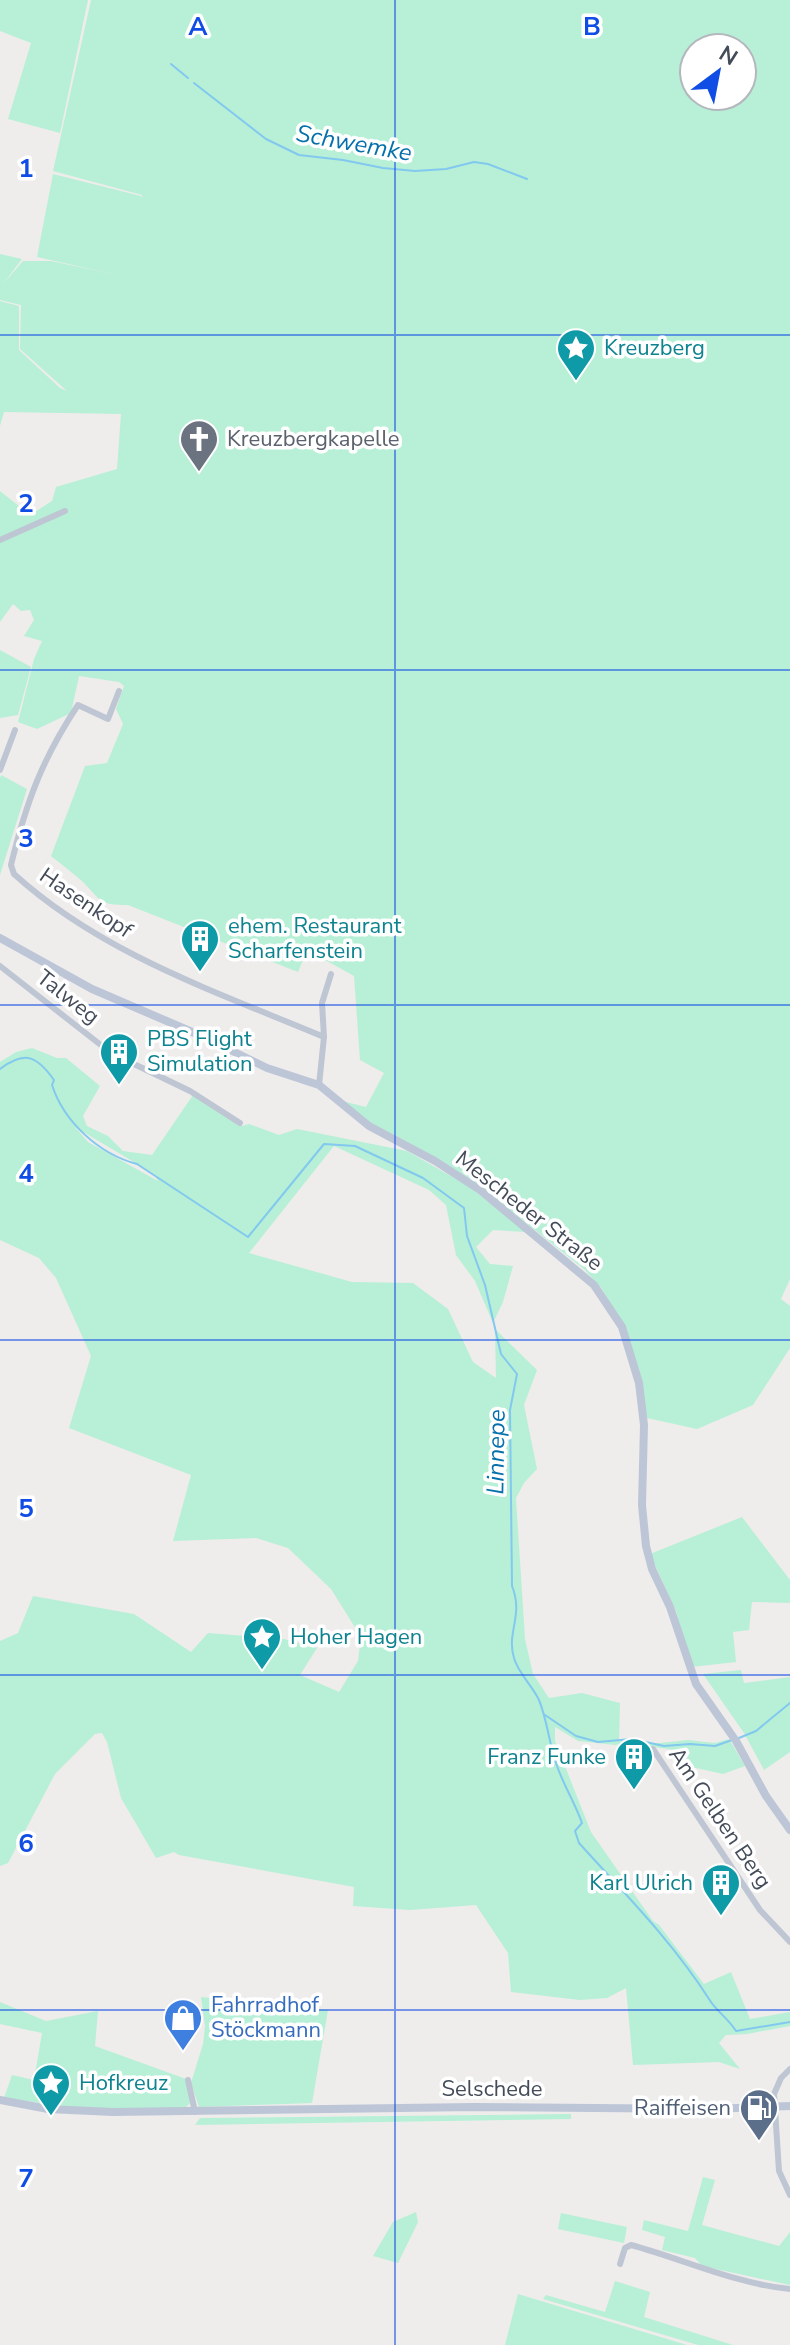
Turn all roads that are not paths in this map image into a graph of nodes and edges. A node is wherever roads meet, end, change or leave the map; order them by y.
1 (65, 511) dead end
2 (0, 540) edge
3 (119, 691) dead end
4 (15, 730) dead end
5 (0, 770) edge
6 (0, 938) edge
7 (0, 966) edge
8 (331, 974) dead end
9 (324, 1037) junction
10 (319, 1085) junction
11 (240, 1123) dead end
12 (653, 1749) dead end
13 (790, 1830) edge
14 (790, 1942) edge
15 (790, 2069) edge
16 (188, 2080) dead end
17 (0, 2100) edge
18 (790, 2106) edge
19 (775, 2107) junction
20 (195, 2112) junction
21 (790, 2195) edge
22 (620, 2264) dead end
23 (790, 2289) edge

1 - 2 street
3 - 9 street, Hasenkopf
4 - 5 street
6 - 10 main road, Mescheder Straße
7 - 11 street, Talweg
8 - 9 street
9 - 10 street
10 - 13 main road, Mescheder Straße
12 - 14 street, Am Gelben Berg
15 - 19 street
16 - 20 street
17 - 20 main road, Selschede
18 - 19 main road, Selschede
19 - 20 main road, Selschede
19 - 21 street
22 - 23 street

